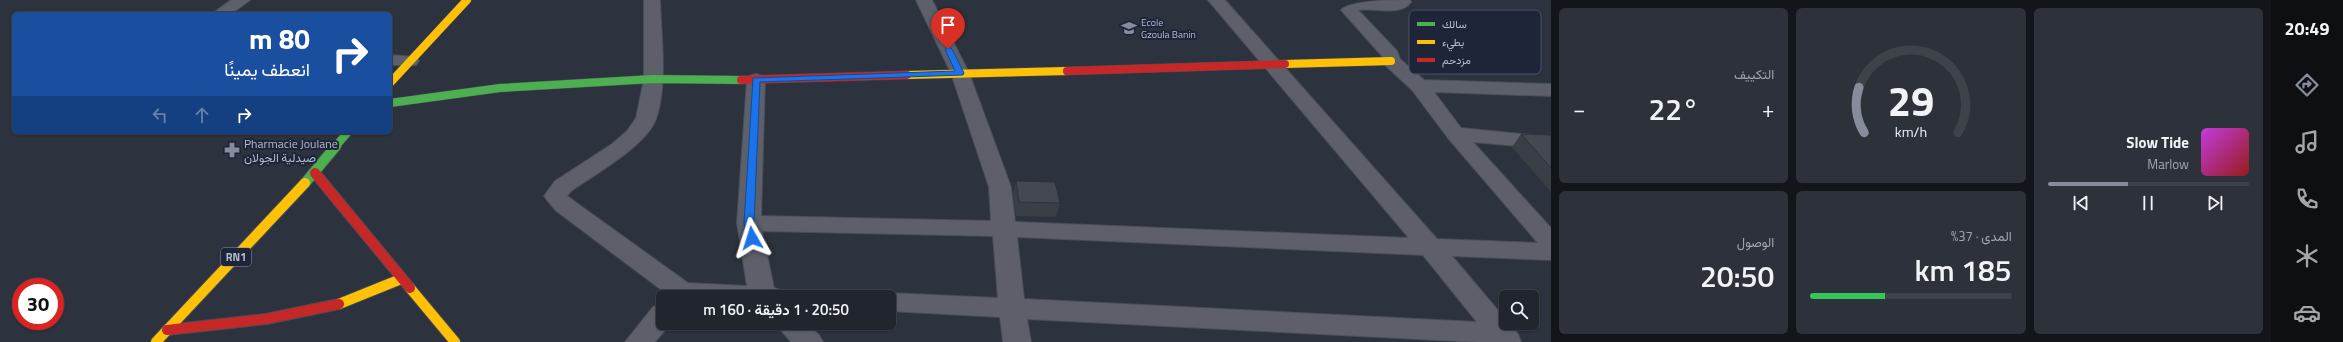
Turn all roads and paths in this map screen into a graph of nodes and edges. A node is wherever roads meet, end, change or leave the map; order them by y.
1 (242, 0) edge
2 (467, 0) edge
3 (652, 0) edge
4 (924, 0) edge
5 (1216, 0) edge
6 (1400, 0) edge
7 (223, 12) edge
8 (392, 60) edge
9 (410, 61) junction
10 (1391, 61) junction
11 (1269, 64) junction
12 (960, 73) junction
13 (653, 79) junction
14 (756, 80) junction
15 (392, 81) edge
16 (1419, 86) junction
17 (1551, 90) edge
18 (392, 103) edge
19 (346, 134) edge
20 (1455, 134) junction
21 (1551, 143) edge
22 (316, 173) junction
23 (749, 223) junction
24 (1005, 229) junction
25 (1551, 243) edge
26 (1431, 248) junction
27 (1551, 252) edge
28 (401, 279) junction
29 (674, 290) edge
30 (761, 290) edge
31 (896, 302) edge
32 (1012, 308) junction
33 (656, 322) edge
34 (167, 330) junction
35 (796, 330) edge
36 (1505, 338) edge
37 (156, 342) edge
38 (455, 342) edge
39 (639, 342) edge
40 (809, 342) edge
41 (1017, 342) edge

1 - 7 street
2 - 9 street
3 - 13 street
4 - 12 street
5 - 11 street
6 - 10 street
8 - 9 street
9 - 15 street
10 - 11 street
10 - 16 street
11 - 12 street
11 - 26 street
12 - 14 street
12 - 24 street
13 - 14 street
13 - 18 street
13 - 29 street
14 - 23 street
16 - 17 street
16 - 20 street
19 - 22 street, RN1
20 - 21 street
20 - 25 street
22 - 28 street
22 - 34 street, RN1
23 - 24 street
23 - 30 street
24 - 26 street
24 - 32 street
26 - 27 street
26 - 36 street
28 - 34 street
28 - 38 street
31 - 32 street
32 - 36 street
32 - 41 street
33 - 39 street
34 - 37 street, RN1
35 - 40 street

